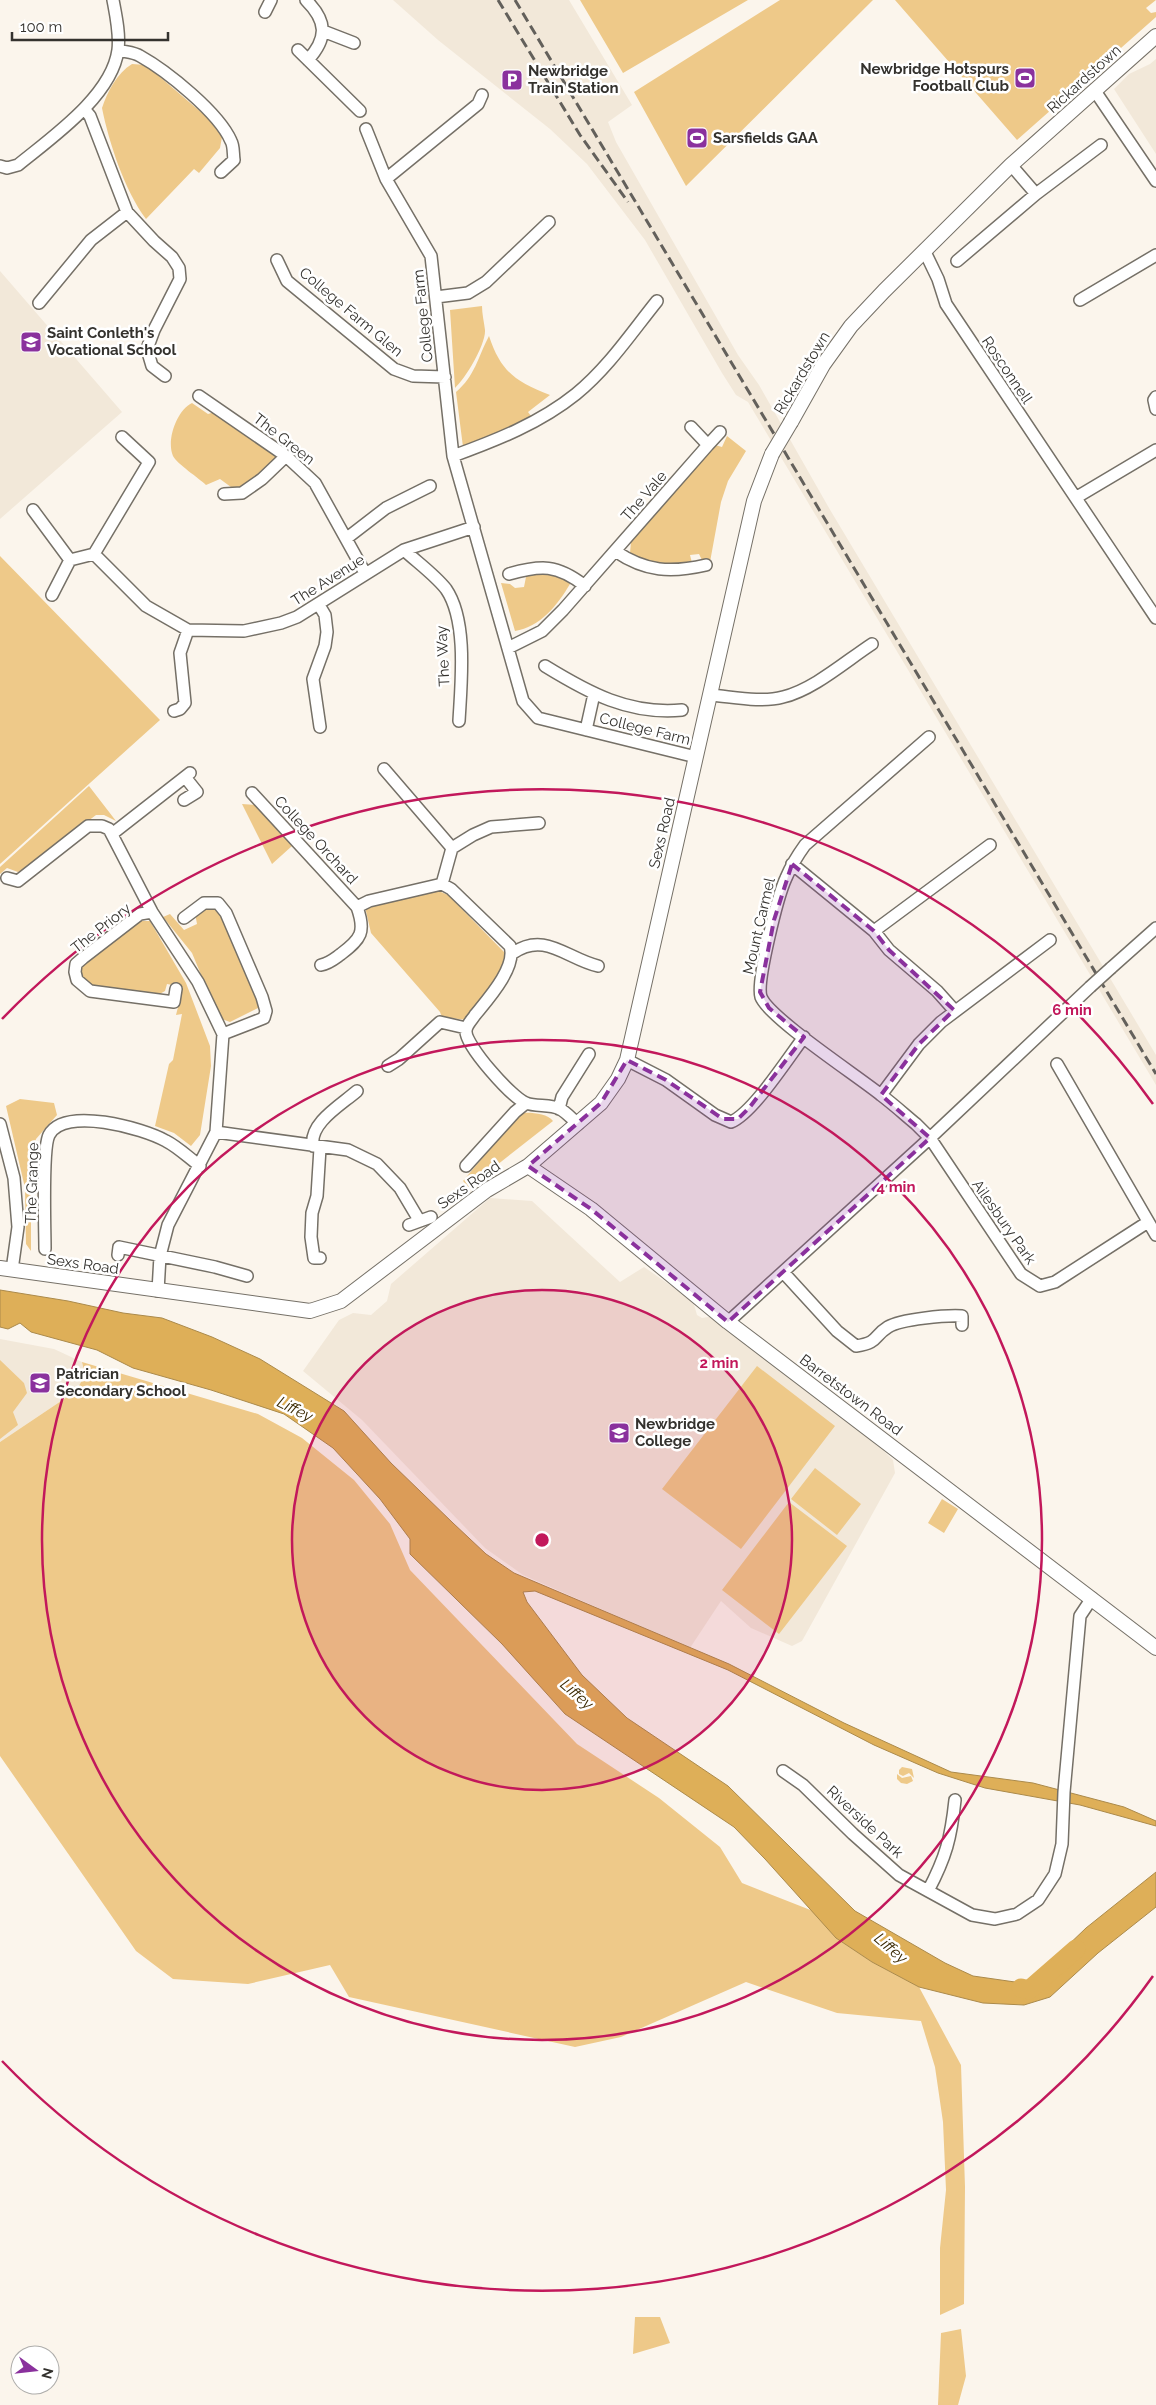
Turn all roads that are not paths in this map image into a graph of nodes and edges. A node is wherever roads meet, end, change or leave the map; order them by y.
1 (113, 0) edge
2 (271, 0) edge
3 (306, 0) edge
4 (264, 12) dead end
5 (323, 31) junction
6 (1156, 36) edge
7 (354, 43) dead end
8 (118, 50) junction
9 (298, 50) dead end
10 (308, 60) junction
11 (1095, 91) junction
12 (482, 95) dead end
13 (85, 110) junction
14 (360, 111) dead end
15 (366, 129) dead end
16 (1101, 145) dead end
17 (1011, 165) junction
18 (0, 166) edge
19 (221, 172) dead end
20 (386, 179) junction
21 (1156, 181) edge
22 (1036, 194) junction
23 (127, 212) junction
24 (549, 222) dead end
25 (925, 252) junction
26 (1156, 255) edge
27 (277, 260) dead end
28 (957, 261) dead end
29 (436, 297) junction
30 (1080, 300) dead end
31 (657, 301) dead end
32 (39, 303) dead end
33 (165, 376) dead end
34 (444, 377) junction
35 (199, 396) dead end
36 (1156, 396) edge
37 (1156, 409) edge
38 (691, 427) dead end
39 (720, 432) dead end
40 (122, 437) dead end
41 (708, 445) junction
42 (1156, 450) edge
43 (286, 456) junction
44 (453, 456) junction
45 (430, 486) dead end
46 (224, 494) dead end
47 (1077, 497) junction
48 (32, 510) dead end
49 (474, 527) junction
50 (347, 538) junction
51 (404, 550) junction
52 (615, 551) junction
53 (94, 554) junction
54 (70, 560) junction
55 (706, 565) dead end
56 (365, 574) junction
57 (509, 574) dead end
58 (584, 586) junction
59 (52, 595) dead end
60 (319, 605) junction
61 (1156, 618) edge
62 (188, 630) junction
63 (872, 644) dead end
64 (508, 648) junction
65 (545, 666) dead end
66 (594, 694) junction
67 (711, 695) junction
68 (682, 710) dead end
69 (174, 711) dead end
70 (459, 721) dead end
71 (320, 727) dead end
72 (586, 730) junction
73 (929, 736) dead end
74 (696, 757) junction
75 (384, 769) dead end
76 (252, 793) dead end
77 (184, 800) dead end
78 (539, 823) dead end
79 (112, 834) junction
80 (990, 845) dead end
81 (452, 848) junction
82 (792, 864) junction
83 (7, 878) dead end
84 (442, 884) junction
85 (358, 908) junction
86 (152, 912) junction
87 (184, 918) dead end
88 (1156, 928) edge
89 (874, 931) junction
90 (1050, 940) dead end
91 (512, 953) junction
92 (321, 965) dead end
93 (598, 966) dead end
94 (176, 989) dead end
95 (954, 1010) junction
96 (466, 1028) junction
97 (224, 1034) junction
98 (804, 1037) junction
99 (589, 1054) dead end
100 (627, 1060) junction
101 (1057, 1064) dead end
102 (388, 1066) dead end
103 (357, 1091) dead end
104 (881, 1095) junction
105 (526, 1103) junction
106 (559, 1109) junction
107 (0, 1124) edge
108 (578, 1124) junction
109 (216, 1132) junction
110 (930, 1138) junction
111 (316, 1147) junction
112 (200, 1166) junction
113 (466, 1166) dead end
114 (528, 1166) junction
115 (420, 1221) dead end
116 (1148, 1222) junction
117 (1156, 1235) edge
118 (45, 1249) dead end
119 (118, 1255) dead end
120 (160, 1256) junction
121 (320, 1258) dead end
122 (6, 1269) edge
123 (783, 1272) junction
124 (239, 1276) dead end
125 (158, 1291) junction
126 (728, 1322) junction
127 (962, 1324) dead end
128 (1092, 1598) junction
129 (1156, 1648) edge
130 (783, 1771) dead end
131 (955, 1800) dead end
132 (928, 1891) junction

1 - 8 street
2 - 4 street
3 - 5 street
5 - 7 street
5 - 10 street
6 - 11 street, Rickardstown
8 - 13 street
8 - 19 street
9 - 10 street
10 - 14 street
11 - 17 street, Rickardstown
11 - 21 street
12 - 20 street
13 - 18 street
13 - 23 street
15 - 20 street, College Farm
16 - 22 street
17 - 22 street
17 - 25 street, Rickardstown
20 - 29 street, College Farm
22 - 28 street
23 - 32 street
23 - 33 street
24 - 29 street
25 - 47 street, Rosconnell
25 - 67 street, Rickardstown, bridge
26 - 30 street
27 - 34 street, College Farm Glen
29 - 34 street, College Farm
31 - 44 street
34 - 44 street, College Farm
35 - 43 street, The Green
36 - 37 street
38 - 41 street
39 - 41 street, The Vale
40 - 53 street
41 - 52 street, The Vale
42 - 47 street
43 - 46 street
43 - 50 street, The Green
44 - 49 street, College Farm
45 - 50 street
47 - 61 street, Rosconnell
48 - 54 street
49 - 51 street, The Avenue
49 - 64 street, College Farm
50 - 56 street, The Green
51 - 56 street, The Avenue
51 - 70 street, The Way
52 - 55 street
52 - 58 street, The Vale
53 - 54 street
53 - 62 street, The Avenue
54 - 59 street
56 - 60 street, The Avenue
57 - 58 street
58 - 64 street, The Vale
60 - 62 street, The Avenue
60 - 71 street
62 - 69 street
63 - 67 street
64 - 72 street, College Farm
65 - 66 street, College Farm
66 - 68 street, College Farm
66 - 72 street, College Farm
67 - 74 street, Rickardstown
72 - 74 street, College Farm
73 - 82 street, Mount Carmel
74 - 100 street, Sexs Road
75 - 81 street
76 - 85 street, College Orchard
77 - 79 street
78 - 81 street
79 - 83 street
79 - 86 street, The Priory
80 - 89 street
81 - 84 street
82 - 89 street, Mount Carmel
82 - 98 street, Mount Carmel
84 - 85 street, College Orchard
84 - 91 street
85 - 92 street, College Orchard
86 - 94 street, The Priory
86 - 97 street, The Priory
87 - 97 street
88 - 110 street, bridge
89 - 95 street, Mount Carmel
90 - 95 street
91 - 93 street
91 - 96 street
95 - 104 street
96 - 102 street
96 - 105 street
97 - 109 street
98 - 100 street
98 - 104 street, Mount Carmel
99 - 106 street
100 - 108 street, Sexs Road
101 - 116 street
103 - 111 street
104 - 110 street, Mount Carmel
105 - 106 street
105 - 113 street
106 - 108 street
107 - 122 street
108 - 114 street, Sexs Road
109 - 111 street
109 - 112 street
110 - 116 street, Ailesbury Park
110 - 123 street
111 - 115 street
111 - 121 street
112 - 118 street, The Grange
112 - 120 street
114 - 125 street, Sexs Road
114 - 126 street, Barretstown Road
116 - 117 street
119 - 120 street
120 - 124 street
120 - 125 street
122 - 125 street, Sexs Road
123 - 126 street
123 - 127 street
126 - 128 street, Barretstown Road
128 - 129 street, Barretstown Road
128 - 132 street, Riverside Park
130 - 132 street, Riverside Park
131 - 132 street

